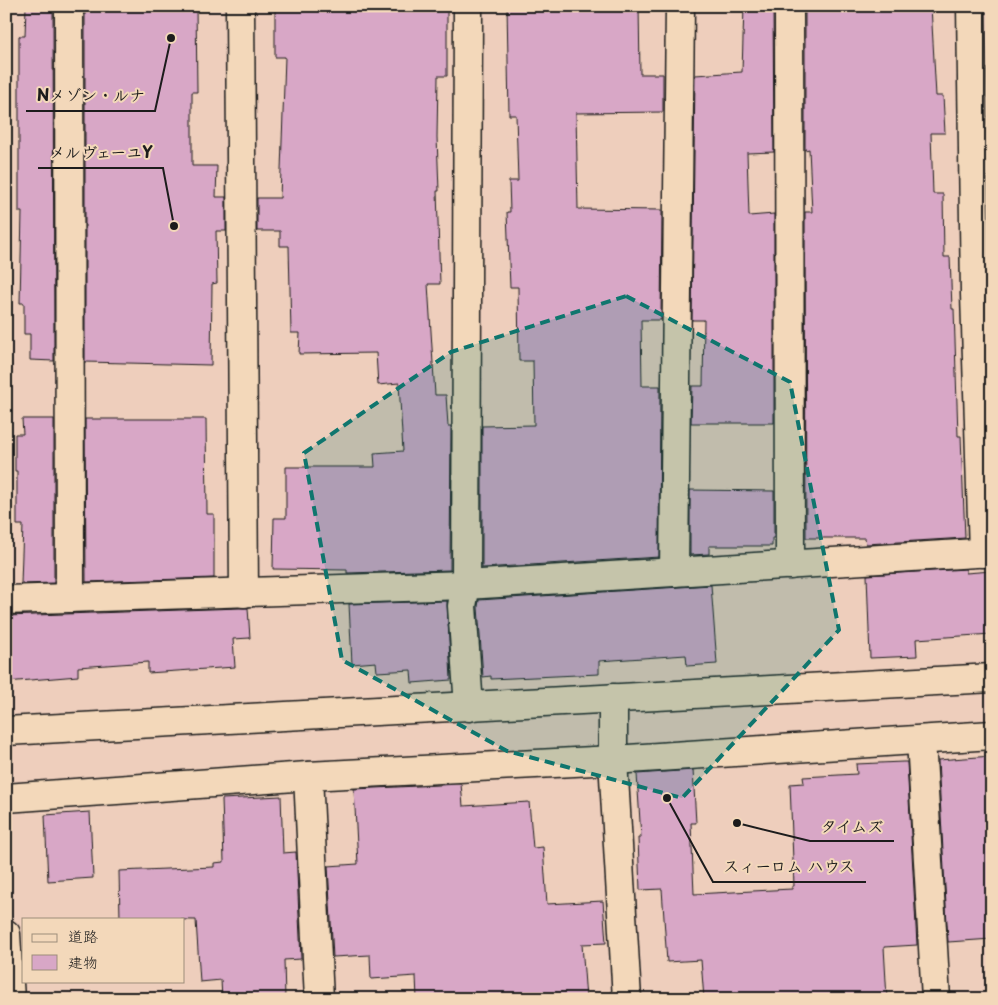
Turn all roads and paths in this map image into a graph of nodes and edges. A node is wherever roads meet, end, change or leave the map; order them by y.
1 (69, 6) edge
2 (240, 6) edge
3 (468, 6) edge
4 (680, 6) edge
5 (789, 6) edge
6 (971, 6) edge
7 (982, 134) edge
8 (985, 385) edge
9 (987, 552) edge
10 (790, 565) junction
11 (674, 572) junction
12 (466, 585) junction
13 (244, 593) junction
14 (70, 598) junction
15 (6, 600) edge
16 (992, 678) edge
17 (613, 698) junction
18 (469, 707) junction
19 (6, 731) edge
20 (992, 735) edge
21 (921, 740) junction
22 (613, 760) junction
23 (308, 776) junction
24 (6, 798) edge
25 (6, 934) edge
26 (10, 999) edge
27 (319, 999) edge
28 (627, 999) edge
29 (936, 999) edge

1 - 14 street
2 - 13 street
3 - 12 street
4 - 11 street
5 - 10 street
6 - 7 street
7 - 8 street
8 - 9 street
9 - 10 street
10 - 11 street
11 - 12 street
12 - 13 street
12 - 18 street
13 - 14 street
14 - 15 street
16 - 17 street
17 - 18 street
17 - 22 street
18 - 19 street
20 - 21 street
21 - 22 street
21 - 29 street
22 - 23 street
22 - 28 street
23 - 24 street
23 - 27 street
25 - 26 street

